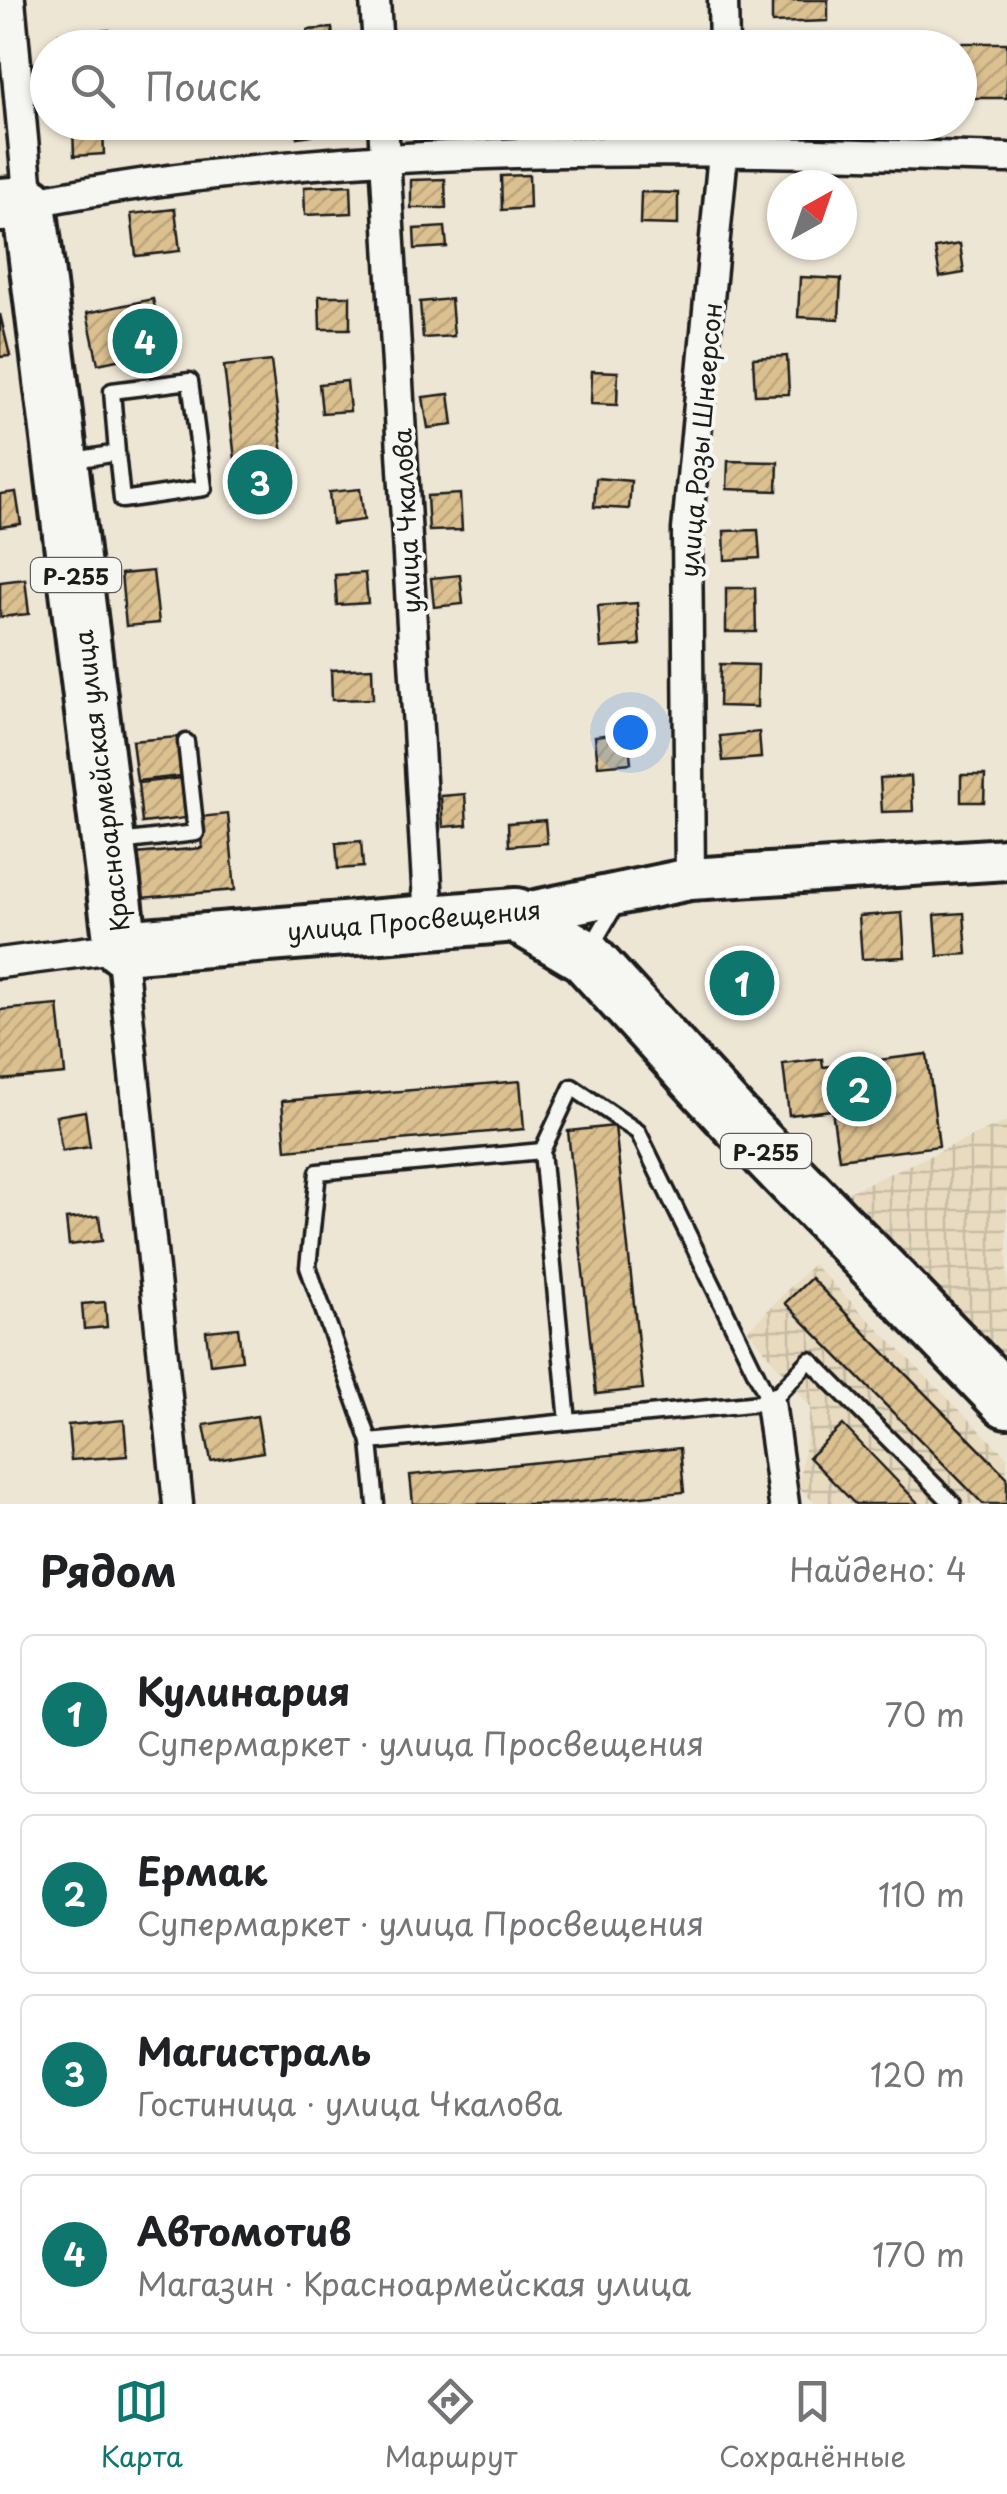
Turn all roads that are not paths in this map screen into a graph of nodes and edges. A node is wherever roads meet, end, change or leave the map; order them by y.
1 (10, 0) edge
2 (376, 0) edge
3 (723, 0) edge
4 (377, 30) edge
5 (724, 30) edge
6 (383, 140) edge
7 (669, 140) edge
8 (726, 140) edge
9 (777, 140) edge
10 (1007, 158) edge
11 (385, 160) junction
12 (14, 204) edge
13 (117, 453) junction
14 (63, 462) junction
15 (186, 742) dead end
16 (108, 843) junction
17 (1007, 859) edge
18 (690, 879) junction
19 (622, 893) junction
20 (516, 915) junction
21 (429, 920) junction
22 (120, 947) junction
23 (585, 956) junction
24 (0, 963) edge
25 (542, 1152) junction
26 (1007, 1401) edge
27 (770, 1402) junction
28 (568, 1422) junction
29 (370, 1442) junction
30 (178, 1504) edge
31 (376, 1504) edge
32 (784, 1504) edge
33 (953, 1504) edge

1 - 12 street, Красноармейская улица
2 - 4 street
3 - 5 street
6 - 11 street, улица Чкалова
7 - 11 street
8 - 18 street, улица Розы Шнеерсон
9 - 10 street
11 - 12 street
11 - 21 street, улица Чкалова
12 - 14 highway, Красноармейская улица / Р-255
13 - 13 lane
13 - 14 lane
14 - 16 highway, Красноармейская улица / Р-255
15 - 16 lane
16 - 22 highway, Красноармейская улица / Р-255
17 - 18 street, улица Просвещения
18 - 19 street, улица Просвещения
19 - 20 street, улица Просвещения
19 - 23 lane
20 - 21 highway, улица Просвещения
20 - 23 highway, Р-255
21 - 22 highway, улица Просвещения
22 - 24 street, улица Просвещения
22 - 30 street, Красноармейская улица
23 - 26 highway, Р-255
25 - 27 lane
25 - 28 lane
25 - 29 lane
27 - 28 lane
27 - 32 street
27 - 33 lane
28 - 29 lane
29 - 31 lane

